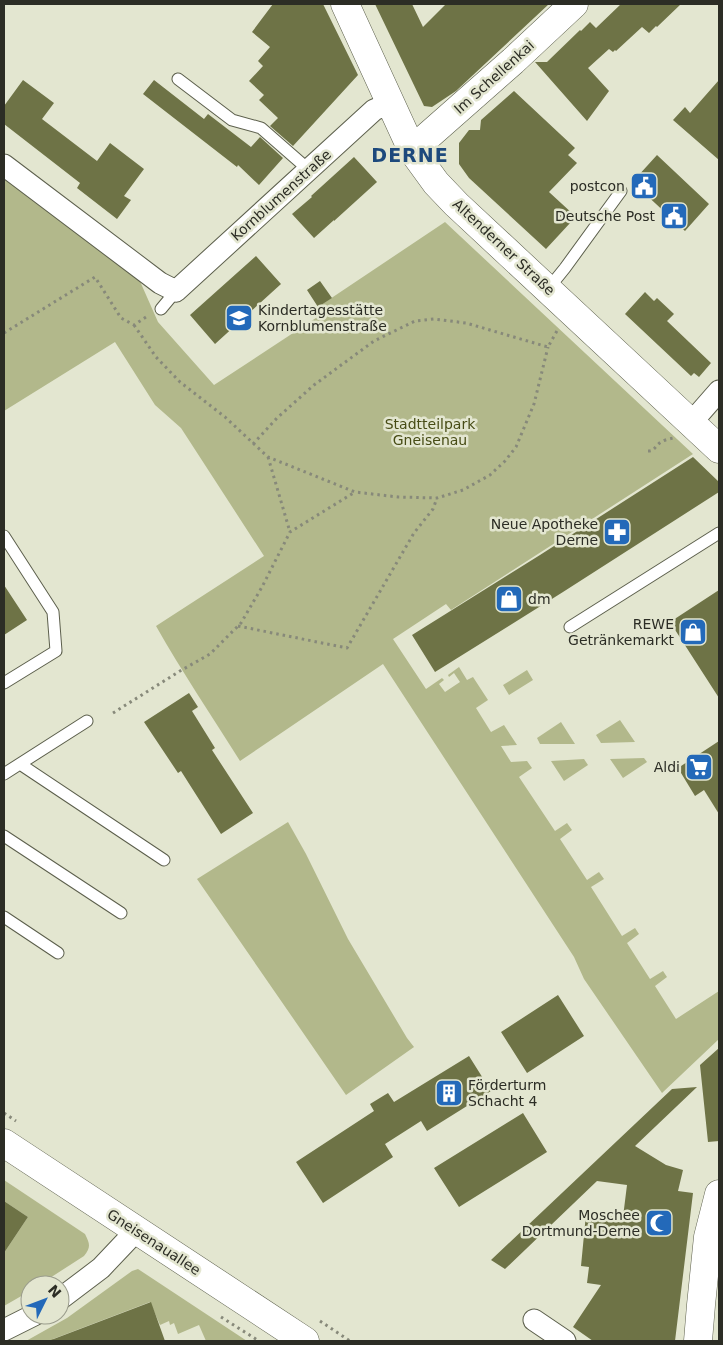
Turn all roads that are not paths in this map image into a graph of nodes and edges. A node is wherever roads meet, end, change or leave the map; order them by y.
1 (345, 4) edge
2 (574, 4) edge
3 (178, 79) dead end
4 (390, 103) junction
5 (412, 150) junction
6 (4, 165) edge
7 (309, 170) junction
8 (621, 191) dead end
9 (548, 289) junction
10 (176, 292) junction
11 (161, 309) road end
12 (719, 391) edge
13 (683, 430) junction
14 (719, 449) edge
15 (719, 533) edge
16 (4, 536) edge
17 (570, 627) dead end
18 (4, 684) edge
19 (87, 721) dead end
20 (20, 764) junction
21 (4, 774) edge
22 (4, 836) edge
23 (164, 860) dead end
24 (121, 913) dead end
25 (4, 917) edge
26 (58, 953) dead end
27 (4, 1143) edge
28 (719, 1194) edge
29 (136, 1231) junction
30 (70, 1291) edge
31 (534, 1320) dead end
32 (20, 1322) edge
33 (4, 1330) edge
34 (305, 1341) edge
35 (565, 1341) edge
36 (698, 1341) edge

1 - 4 main road, Altenderner Straße
2 - 5 main road, Im Schellenkai
3 - 7 lane
4 - 5 main road, Altenderner Straße
4 - 7 street, Kornblumenstraße
5 - 9 main road, Altenderner Straße
6 - 10 street
7 - 10 street, Kornblumenstraße
8 - 9 lane
9 - 13 main road, Altenderner Straße
10 - 11 lane, Kornblumenstraße
12 - 13 street
13 - 14 main road, Altenderner Straße
15 - 17 lane
16 - 18 lane
19 - 20 lane
20 - 21 lane
20 - 23 lane
22 - 24 lane
25 - 26 lane
27 - 29 main road, Gneisenauallee
28 - 36 main road
29 - 30 street
29 - 34 main road, Gneisenauallee
31 - 35 street
32 - 33 street

